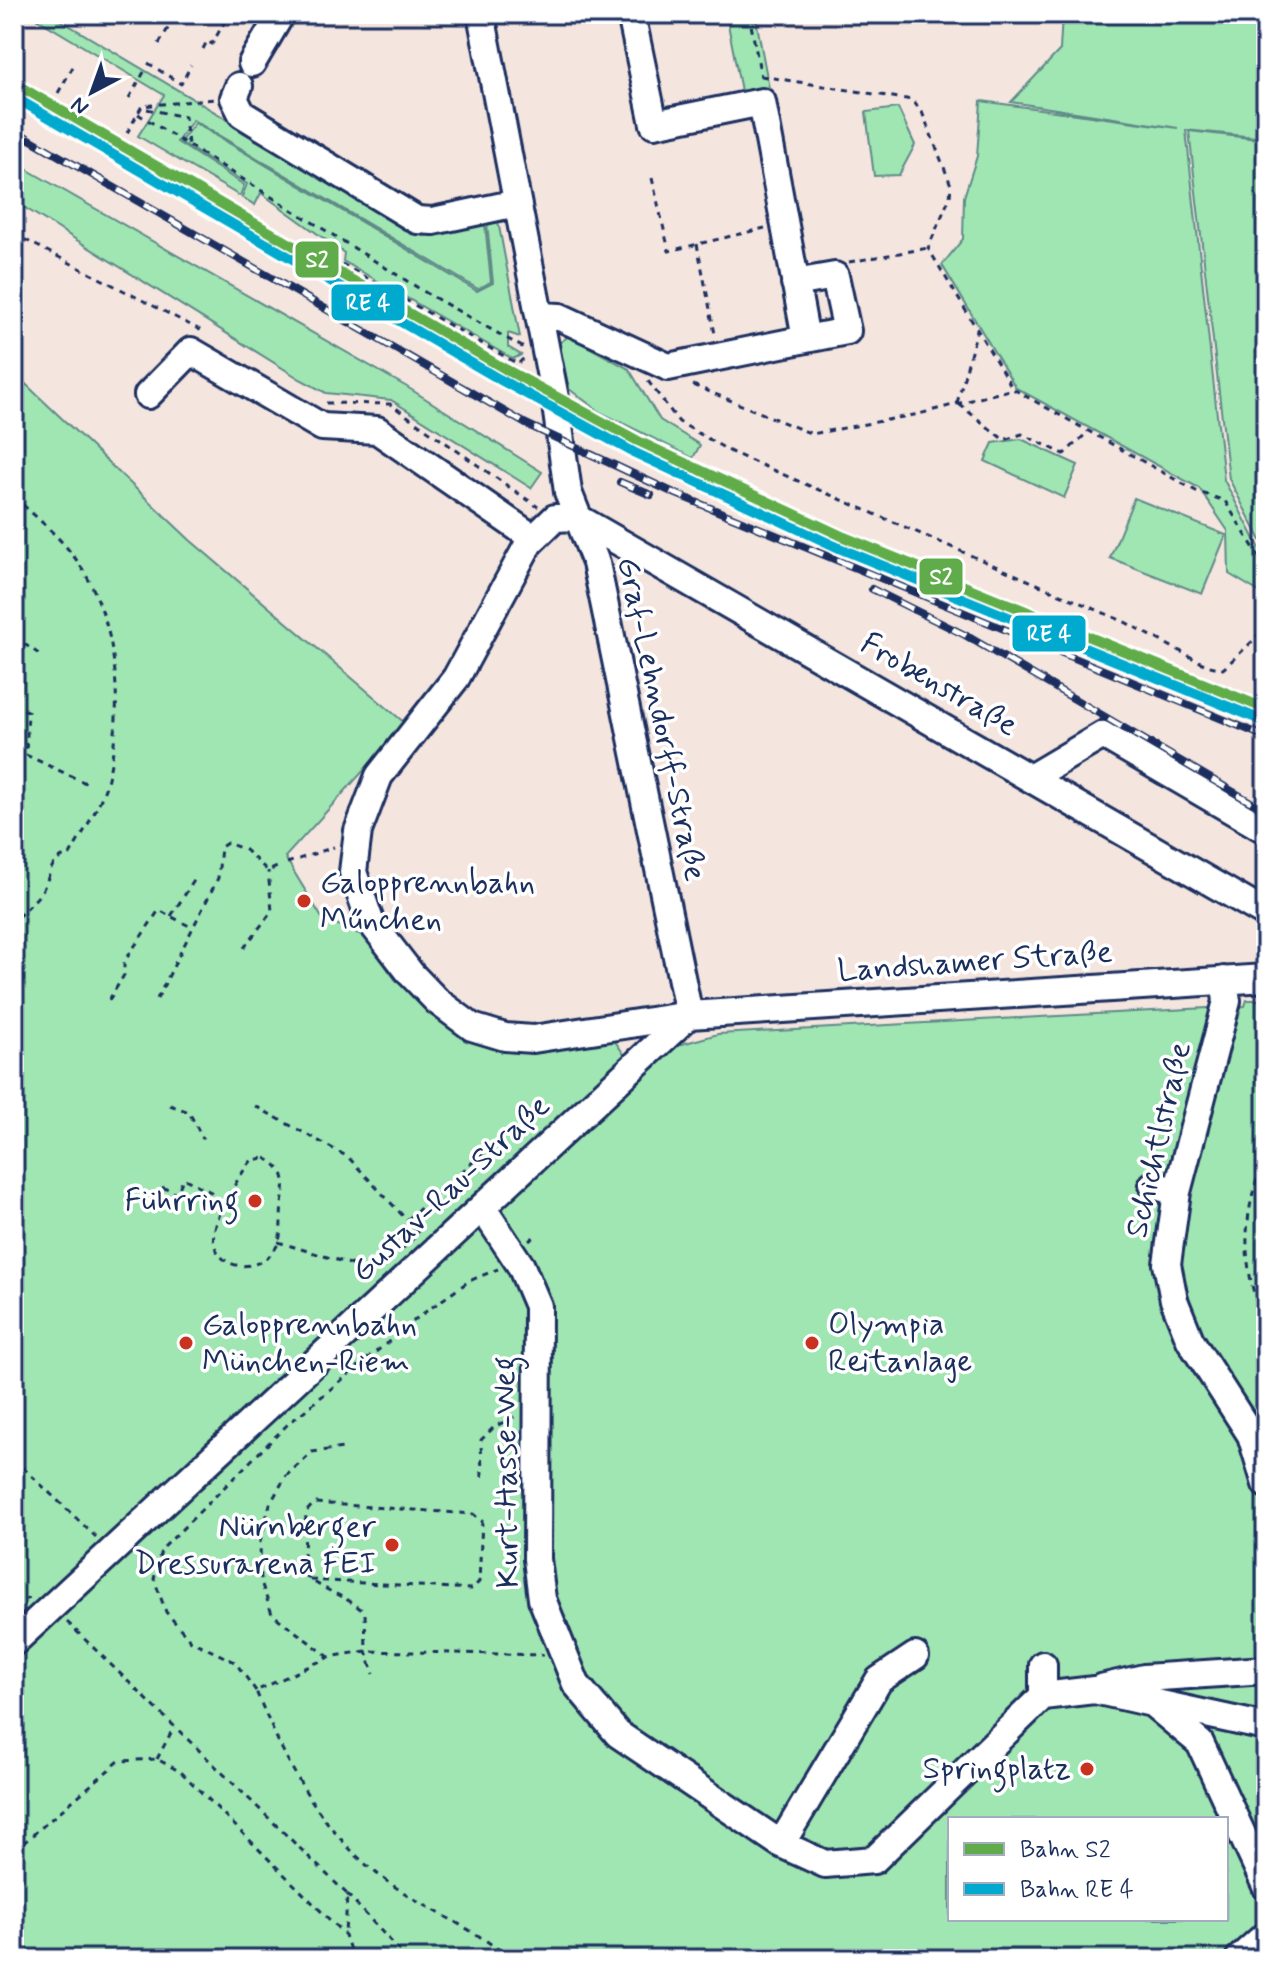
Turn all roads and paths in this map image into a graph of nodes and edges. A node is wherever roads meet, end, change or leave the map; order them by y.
1 (167, 14) edge
2 (229, 14) edge
3 (281, 14) edge
4 (481, 14) edge
5 (631, 14) edge
6 (749, 14) edge
7 (159, 44) dead end
8 (203, 49) dead end
9 (252, 63) dead end
10 (74, 65) dead end
11 (191, 65) dead end
12 (762, 89) junction
13 (237, 92) joint
14 (58, 93) dead end
15 (129, 98) dead end
16 (147, 109) dead end
17 (138, 114) junction
18 (127, 133) dead end
19 (188, 144) junction
20 (652, 178) dead end
21 (517, 203) junction
22 (784, 224) junction
23 (14, 234) edge
24 (697, 244) junction
25 (928, 248) junction
26 (321, 252) dead end
27 (835, 276) junction
28 (795, 283) junction
29 (540, 316) junction
30 (977, 330) junction
31 (209, 336) dead end
32 (806, 339) junction
33 (719, 356) junction
34 (668, 367) junction
35 (1013, 389) junction
36 (148, 395) dead end
37 (325, 403) dead end
38 (957, 403) junction
39 (663, 404) dead end
40 (1089, 431) junction
41 (14, 497) edge
42 (565, 518) junction
43 (531, 541) junction
44 (1266, 568) edge
45 (1266, 623) edge
46 (14, 637) edge
47 (39, 654) dead end
48 (14, 702) edge
49 (26, 755) junction
50 (14, 758) edge
51 (1032, 777) junction
52 (90, 785) dead end
53 (1266, 830) edge
54 (357, 840) junction
55 (287, 863) dead end
56 (279, 866) dead end
57 (268, 871) junction
58 (197, 876) dead end
59 (1266, 914) edge
60 (171, 916) junction
61 (14, 921) edge
62 (198, 921) junction
63 (203, 924) dead end
64 (194, 928) junction
65 (244, 948) dead end
66 (1266, 978) edge
67 (1224, 980) junction
68 (157, 999) dead end
69 (109, 1000) dead end
70 (689, 1015) junction
71 (170, 1105) dead end
72 (255, 1106) dead end
73 (203, 1139) dead end
74 (491, 1146) dead end
75 (1266, 1157) edge
76 (162, 1187) dead end
77 (213, 1193) dead end
78 (482, 1207) junction
79 (407, 1220) junction
80 (278, 1242) junction
81 (390, 1262) dead end
82 (521, 1266) junction
83 (380, 1272) dead end
84 (1266, 1324) edge
85 (537, 1413) junction
86 (343, 1448) dead end
87 (14, 1459) edge
88 (482, 1477) dead end
89 (1266, 1484) edge
90 (98, 1540) dead end
91 (310, 1580) junction
92 (47, 1600) junction
93 (14, 1604) edge
94 (14, 1642) edge
95 (366, 1651) junction
96 (915, 1656) dead end
97 (329, 1657) junction
98 (565, 1657) junction
99 (1043, 1665) dead end
100 (1266, 1670) edge
101 (374, 1674) dead end
102 (1094, 1690) junction
103 (256, 1691) junction
104 (1043, 1696) junction
105 (1152, 1703) junction
106 (174, 1726) junction
107 (1266, 1727) edge
108 (157, 1759) junction
109 (781, 1844) junction
110 (14, 1851) edge
111 (1266, 1886) edge
112 (347, 1894) junction
113 (345, 1935) junction
114 (1266, 1935) edge
115 (353, 1959) edge
116 (407, 1959) edge
117 (510, 1959) edge
118 (1239, 1959) edge

1 - 7 path
2 - 8 path
3 - 9 street
4 - 21 street, Graf-Lehndorff-Straße
5 - 12 street
6 - 12 path
10 - 14 path
11 - 15 path
12 - 22 street
12 - 25 path
13 - 17 path
13 - 21 street
16 - 19 path
17 - 18 path
17 - 19 path
19 - 26 path
20 - 24 path
21 - 29 street, Graf-Lehndorff-Straße
22 - 24 path
22 - 28 street
23 - 31 path
24 - 33 path
25 - 27 path
25 - 30 path
27 - 28 street
27 - 32 street
28 - 32 street
29 - 34 street
29 - 42 street, Graf-Lehndorff-Straße
30 - 35 path
30 - 38 path
32 - 33 street
33 - 34 street
34 - 38 path
35 - 38 path
35 - 40 path
36 - 43 street
37 - 42 path
38 - 40 path
39 - 45 path
40 - 44 path
41 - 61 path
42 - 43 street, Landshamer Straße
42 - 51 street, Frobenstraße
42 - 70 street, Graf-Lehndorff-Straße
43 - 54 street, Landshamer Straße
46 - 47 path
48 - 49 path
49 - 50 path
49 - 52 path
51 - 53 street
51 - 59 street, Frobenstraße
54 - 55 path
54 - 70 street, Landshamer Straße
56 - 57 path
57 - 62 path
57 - 65 path
58 - 60 path
60 - 64 path
60 - 69 path
62 - 63 path
62 - 64 path
64 - 68 path
66 - 67 street, Landshamer Straße
67 - 70 street, Landshamer Straße
67 - 89 street, Schichtlstraße
70 - 78 street, Gustav-Rau-Straße
71 - 73 path
72 - 79 path
74 - 79 path
75 - 84 path
76 - 77 path
78 - 82 street, Kurt-Hasse-Weg
78 - 92 street, Gustav-Rau-Straße
79 - 81 path
80 - 80 path
80 - 83 path
82 - 85 street, Kurt-Hasse-Weg
82 - 103 path
85 - 88 path
85 - 98 street, Kurt-Hasse-Weg
86 - 97 path
87 - 90 path
91 - 91 path
91 - 95 path
92 - 93 path
92 - 94 street, Gustav-Rau-Straße
92 - 106 path
95 - 97 path
95 - 98 path
95 - 101 path
96 - 109 street
97 - 103 path
98 - 109 street, Kurt-Hasse-Weg
99 - 104 street
100 - 102 street
102 - 104 street
102 - 105 street
103 - 117 path
104 - 109 street, Kurt-Hasse-Weg
105 - 107 street
105 - 111 street
106 - 108 path
106 - 112 path
108 - 110 path
108 - 113 path
112 - 113 path
112 - 116 path
113 - 115 path
114 - 118 street

